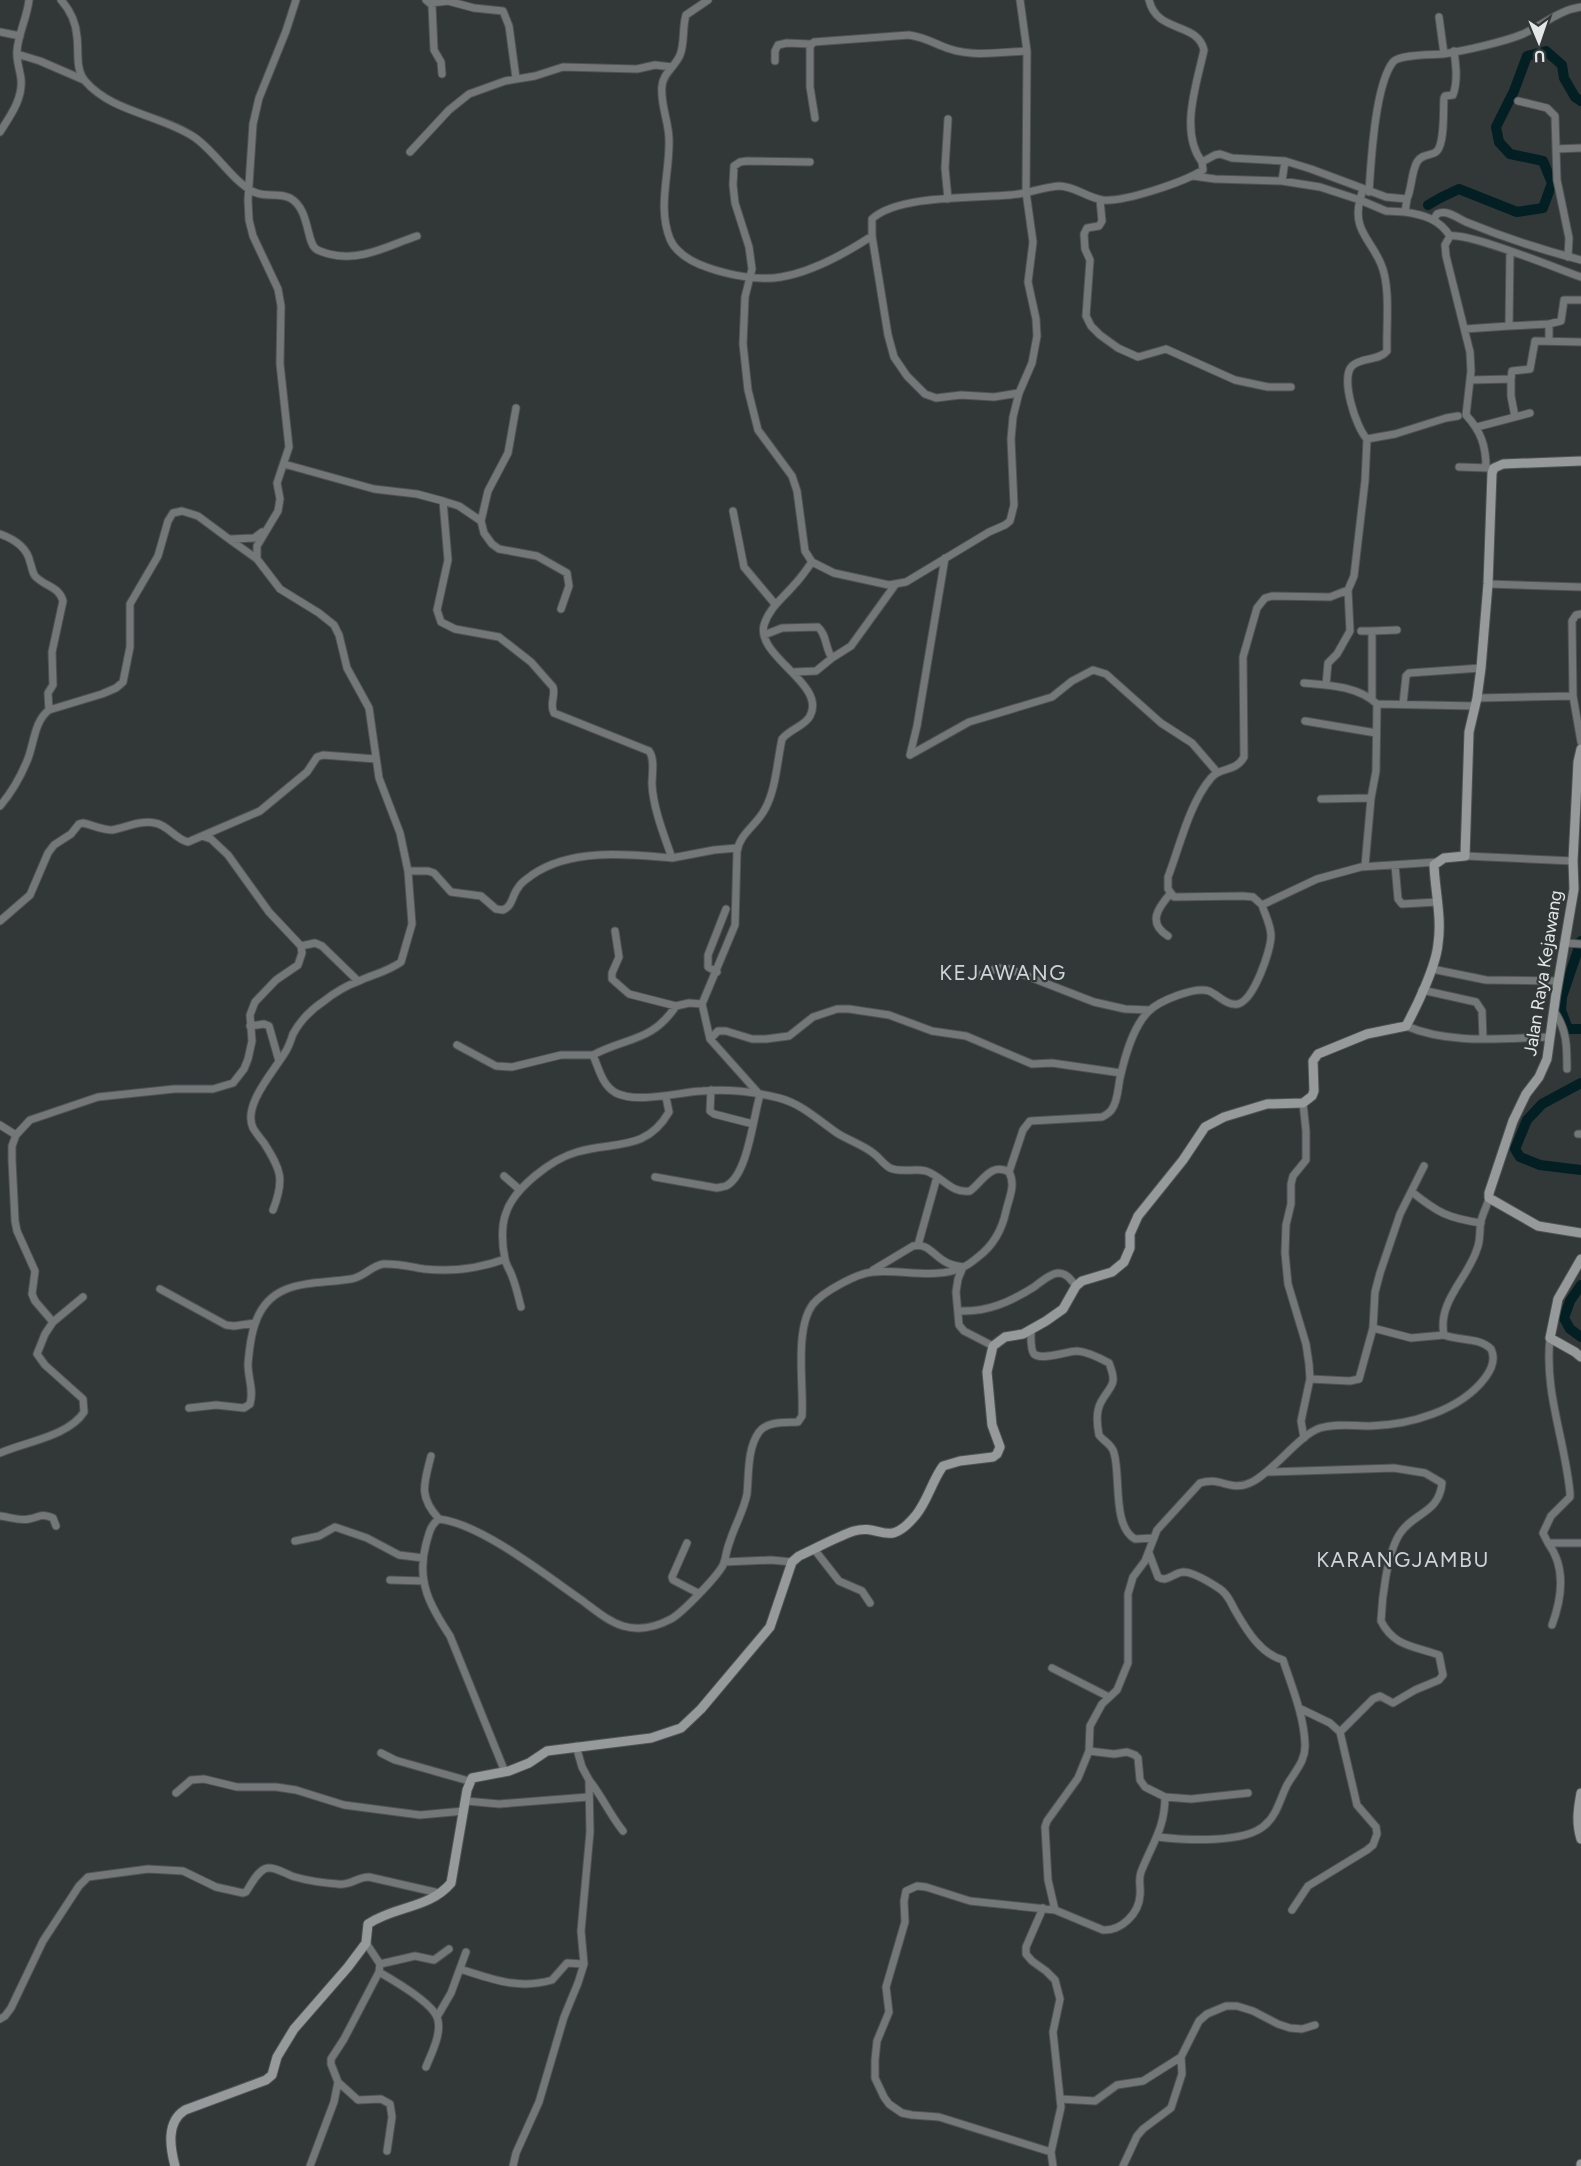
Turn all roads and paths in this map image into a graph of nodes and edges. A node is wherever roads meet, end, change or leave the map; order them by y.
1 (29, 0) edge
2 (61, 0) edge
3 (296, 0) edge
4 (708, 0) edge
5 (1020, 0) edge
6 (1149, 0) edge
7 (429, 2) edge
8 (1581, 7) edge
9 (1439, 17) dead end
10 (0, 32) edge
11 (20, 36) junction
12 (810, 44) junction
13 (1027, 51) junction
14 (1454, 51) junction
15 (1443, 52) junction
16 (17, 54) junction
17 (775, 61) dead end
18 (672, 67) junction
19 (442, 74) dead end
20 (516, 78) junction
21 (84, 80) junction
22 (1518, 101) dead end
23 (815, 118) dead end
24 (948, 118) dead end
25 (0, 132) edge
26 (1581, 148) edge
27 (1556, 149) junction
28 (410, 152) dead end
29 (1204, 161) junction
30 (810, 162) dead end
31 (1284, 163) junction
32 (1193, 176) junction
33 (1283, 178) junction
34 (249, 189) junction
35 (1026, 192) junction
36 (1363, 195) junction
37 (948, 199) junction
38 (1407, 199) junction
39 (1100, 200) junction
40 (1406, 212) junction
41 (1433, 219) junction
42 (417, 236) dead end
43 (872, 236) junction
44 (1450, 236) junction
45 (1510, 252) junction
46 (1568, 257) junction
47 (1581, 261) edge
48 (1581, 277) edge
49 (751, 278) junction
50 (1581, 300) edge
51 (1549, 324) junction
52 (1509, 326) junction
53 (1465, 329) junction
54 (1549, 340) junction
55 (1581, 342) edge
56 (1511, 379) junction
57 (1470, 380) junction
58 (1291, 387) dead end
59 (1019, 393) junction
60 (516, 408) dead end
61 (1530, 413) dead end
62 (1458, 416) dead end
63 (1515, 417) junction
64 (1477, 427) junction
65 (1367, 439) junction
66 (1581, 461) edge
67 (284, 464) junction
68 (1459, 467) dead end
69 (1490, 468) junction
70 (443, 501) junction
71 (733, 511) dead end
72 (481, 521) junction
73 (269, 526) junction
74 (0, 534) edge
75 (229, 539) junction
76 (945, 558) junction
77 (256, 559) junction
78 (812, 562) junction
79 (1488, 584) junction
80 (895, 585) junction
81 (1581, 587) edge
82 (1348, 590) junction
83 (775, 604) junction
84 (561, 609) dead end
85 (1581, 614) edge
86 (1397, 630) dead end
87 (1360, 631) dead end
88 (1372, 631) junction
89 (764, 635) junction
90 (832, 658) junction
91 (1481, 668) junction
92 (793, 672) junction
93 (1304, 683) dead end
94 (1326, 685) junction
95 (1573, 696) junction
96 (1374, 701) junction
97 (1476, 702) junction
98 (1403, 704) junction
99 (49, 710) junction
100 (1305, 721) dead end
101 (1376, 733) junction
102 (1581, 742) edge
103 (1581, 749) edge
104 (376, 759) junction
105 (1217, 772) junction
106 (1371, 798) junction
107 (1321, 799) dead end
108 (0, 806) edge
109 (202, 836) junction
110 (737, 848) junction
111 (1465, 856) junction
112 (672, 858) junction
113 (1573, 861) junction
114 (1437, 862) junction
115 (1395, 865) junction
116 (1365, 866) junction
117 (408, 871) junction
118 (1170, 894) junction
119 (1438, 902) junction
120 (1262, 905) junction
121 (726, 909) dead end
122 (0, 921) edge
123 (615, 931) dead end
124 (1168, 936) dead end
125 (1565, 943) junction
126 (1578, 944) edge
127 (301, 946) junction
128 (1432, 969) junction
129 (717, 972) junction
130 (980, 975) dead end
131 (358, 981) junction
132 (1558, 981) junction
133 (1422, 990) junction
134 (702, 1004) junction
135 (675, 1006) junction
136 (1149, 1010) junction
137 (1554, 1011) junction
138 (250, 1026) junction
139 (1406, 1026) junction
140 (1550, 1037) junction
141 (710, 1039) junction
142 (1483, 1039) junction
143 (457, 1045) dead end
144 (593, 1055) junction
145 (279, 1061) junction
146 (1567, 1069) dead end
147 (1121, 1073) junction
148 (711, 1090) junction
149 (760, 1095) junction
150 (666, 1097) junction
151 (1302, 1103) junction
152 (753, 1124) junction
153 (0, 1125) edge
154 (16, 1135) junction
155 (1424, 1166) dead end
156 (1009, 1172) junction
157 (504, 1176) dead end
158 (655, 1177) dead end
159 (937, 1177) junction
160 (520, 1190) junction
161 (1412, 1192) junction
162 (1490, 1198) junction
163 (273, 1210) dead end
164 (1481, 1223) junction
165 (1581, 1233) edge
166 (918, 1245) junction
167 (505, 1259) junction
168 (1581, 1259) edge
169 (963, 1268) junction
170 (871, 1272) junction
171 (1076, 1286) junction
172 (160, 1288) dead end
173 (83, 1297) dead end
174 (521, 1307) dead end
175 (960, 1311) junction
176 (53, 1322) junction
177 (255, 1323) junction
178 (1373, 1328) junction
179 (1031, 1330) junction
180 (1444, 1335) junction
181 (1550, 1338) junction
182 (993, 1346) junction
183 (1581, 1357) edge
184 (1310, 1379) junction
185 (189, 1408) dead end
186 (1304, 1438) junction
187 (0, 1453) edge
188 (431, 1456) dead end
189 (1267, 1472) junction
190 (0, 1516) edge
191 (439, 1519) junction
192 (56, 1526) dead end
193 (1154, 1538) junction
194 (296, 1541) dead end
195 (687, 1543) dead end
196 (1548, 1543) junction
197 (1581, 1544) edge
198 (814, 1549) junction
199 (1149, 1553) junction
200 (423, 1558) junction
201 (724, 1562) junction
202 (788, 1562) junction
203 (390, 1580) dead end
204 (424, 1581) junction
205 (698, 1593) junction
206 (870, 1603) dead end
207 (1552, 1625) dead end
208 (1052, 1668) dead end
209 (1109, 1697) junction
210 (1299, 1708) junction
211 (1340, 1732) junction
212 (576, 1746) junction
213 (1089, 1751) junction
214 (381, 1753) dead end
215 (508, 1771) junction
216 (469, 1780) junction
217 (589, 1780) junction
218 (176, 1793) dead end
219 (1248, 1793) dead end
220 (1581, 1794) edge
221 (588, 1797) junction
222 (1165, 1797) junction
223 (465, 1806) junction
224 (623, 1831) dead end
225 (1158, 1837) junction
226 (1581, 1839) edge
227 (439, 1893) junction
228 (1043, 1908) junction
229 (1055, 1910) junction
230 (1292, 1910) dead end
231 (366, 1941) junction
232 (449, 1949) dead end
233 (466, 1952) dead end
234 (584, 1964) junction
235 (379, 1968) junction
236 (460, 1969) junction
237 (437, 2018) junction
238 (0, 2019) edge
239 (1315, 2025) dead end
240 (1181, 2057) junction
241 (426, 2067) dead end
242 (338, 2082) junction
243 (1060, 2099) junction
244 (387, 2151) dead end
245 (1051, 2152) junction
246 (175, 2166) edge
247 (310, 2166) edge
248 (513, 2166) edge
249 (1053, 2166) edge
250 (1123, 2166) edge

1 - 11 street
2 - 21 street
3 - 34 street
4 - 18 street
5 - 13 street
6 - 29 street
7 - 19 street
7 - 20 street
8 - 14 street
9 - 15 street
10 - 11 street
11 - 16 street
12 - 13 street
12 - 17 street
12 - 23 street
13 - 35 street
14 - 15 street
14 - 38 street
15 - 36 street
16 - 21 street
16 - 25 street
18 - 20 street
18 - 49 street
20 - 28 street
21 - 34 street
22 - 27 street
24 - 37 street
26 - 27 street
27 - 46 street
29 - 31 street
29 - 32 street
30 - 49 street
31 - 33 street
31 - 36 street
32 - 33 street
32 - 39 street
33 - 36 street
34 - 42 street
34 - 67 street
35 - 37 street
35 - 39 street
35 - 59 street
36 - 38 street
36 - 40 street
36 - 65 street
37 - 43 street
38 - 40 street
39 - 58 street
40 - 41 street
41 - 44 street
41 - 46 street
43 - 49 street
43 - 59 street
44 - 45 street
44 - 53 street
45 - 48 street
45 - 52 street
46 - 47 street
49 - 78 street
50 - 51 street
51 - 52 street
51 - 54 street
52 - 53 street
53 - 57 street
54 - 55 street
54 - 56 street
56 - 57 street
56 - 63 street
57 - 64 street
59 - 76 street
60 - 72 street
61 - 63 street
62 - 65 street
63 - 64 street
64 - 69 street
65 - 82 street
66 - 69 street
67 - 70 street
67 - 73 street
68 - 69 street
69 - 79 street
70 - 72 street
70 - 112 street
71 - 83 street
72 - 84 street
73 - 75 street
73 - 77 street
74 - 99 street
75 - 77 street
75 - 99 street
76 - 80 street
76 - 105 street
77 - 104 street
78 - 80 street
78 - 83 street
79 - 81 street
79 - 91 street
80 - 90 street
82 - 94 street
82 - 105 street
83 - 89 street
85 - 95 street
86 - 88 street
87 - 88 street
88 - 96 street
89 - 90 street
89 - 92 street
90 - 92 street
91 - 97 street
91 - 98 street
92 - 110 street
93 - 94 street
94 - 96 street
95 - 97 street
95 - 102 street
96 - 98 street
96 - 101 street
97 - 98 street
97 - 111 street
99 - 108 street
100 - 101 street
101 - 106 street
103 - 113 street, Jalan Raya Kejawang
104 - 109 street
104 - 117 street
105 - 118 street
106 - 107 street
106 - 116 street
109 - 122 street
109 - 127 street
110 - 112 street
110 - 129 street
111 - 113 street
111 - 114 street
112 - 117 street
113 - 125 street, Jalan Raya Kejawang
114 - 115 street
114 - 119 street
115 - 116 street
115 - 119 street
116 - 120 street
117 - 131 street
118 - 120 street
118 - 124 street
119 - 128 street
120 - 136 street
121 - 129 street
123 - 135 street
125 - 126 street
125 - 132 street, Jalan Raya Kejawang
127 - 131 street
127 - 138 street
128 - 132 street
128 - 133 street
129 - 134 street
130 - 136 street
131 - 145 street
132 - 137 street, Jalan Raya Kejawang
133 - 139 street
133 - 142 street
134 - 135 street
134 - 141 street
135 - 144 street
136 - 147 street
137 - 140 street, Jalan Raya Kejawang
137 - 146 street
138 - 145 street
138 - 154 street
139 - 142 street
139 - 151 street
140 - 142 street
140 - 162 street, Jalan Raya Kejawang
141 - 147 street
141 - 149 street
143 - 144 street
144 - 150 street
145 - 163 street
147 - 156 street
148 - 149 street
148 - 150 street
148 - 152 street
149 - 152 street
149 - 159 street
150 - 160 street
151 - 171 street
151 - 184 street
152 - 158 street
153 - 154 street
154 - 176 street
155 - 161 street
156 - 159 street
156 - 169 street
157 - 160 street
159 - 166 street
160 - 167 street
161 - 164 street
161 - 178 street
162 - 164 street
162 - 165 street
164 - 180 street
166 - 169 street
166 - 170 street
167 - 174 street
167 - 177 street
168 - 181 street
169 - 170 street
169 - 175 street
170 - 201 street
171 - 175 street
171 - 179 street
172 - 177 street
173 - 176 street
175 - 182 street
176 - 187 street
177 - 185 street
178 - 180 street
178 - 184 street
179 - 182 street
179 - 193 street
180 - 186 street
181 - 183 street
181 - 196 street
182 - 198 street
184 - 186 street
186 - 189 street
188 - 191 street
189 - 193 street
189 - 211 street
190 - 192 street
191 - 200 street
191 - 205 street
193 - 199 street
194 - 200 street
195 - 205 street
196 - 197 street
196 - 207 street
198 - 202 street
198 - 206 street
199 - 209 street
199 - 210 street
200 - 204 street
201 - 202 street
201 - 205 street
202 - 212 street
203 - 204 street
204 - 215 street
208 - 209 street
209 - 213 street
210 - 211 street
210 - 225 street
211 - 230 street
212 - 215 street
212 - 217 street
213 - 222 street
213 - 229 street
214 - 216 street
215 - 216 street
216 - 223 street
217 - 221 street
217 - 224 street
218 - 223 street
219 - 222 street
220 - 226 street
221 - 223 street
221 - 234 street
222 - 225 street
223 - 227 street
225 - 229 street
227 - 231 street
227 - 238 street
228 - 229 street
228 - 243 street
228 - 245 street
231 - 235 street
231 - 246 street
232 - 235 street
233 - 236 street
234 - 236 street
234 - 248 street
235 - 237 street
235 - 242 street
236 - 237 street
237 - 241 street
239 - 240 street
240 - 243 street
240 - 250 street
242 - 244 street
242 - 247 street
243 - 245 street
245 - 249 street

